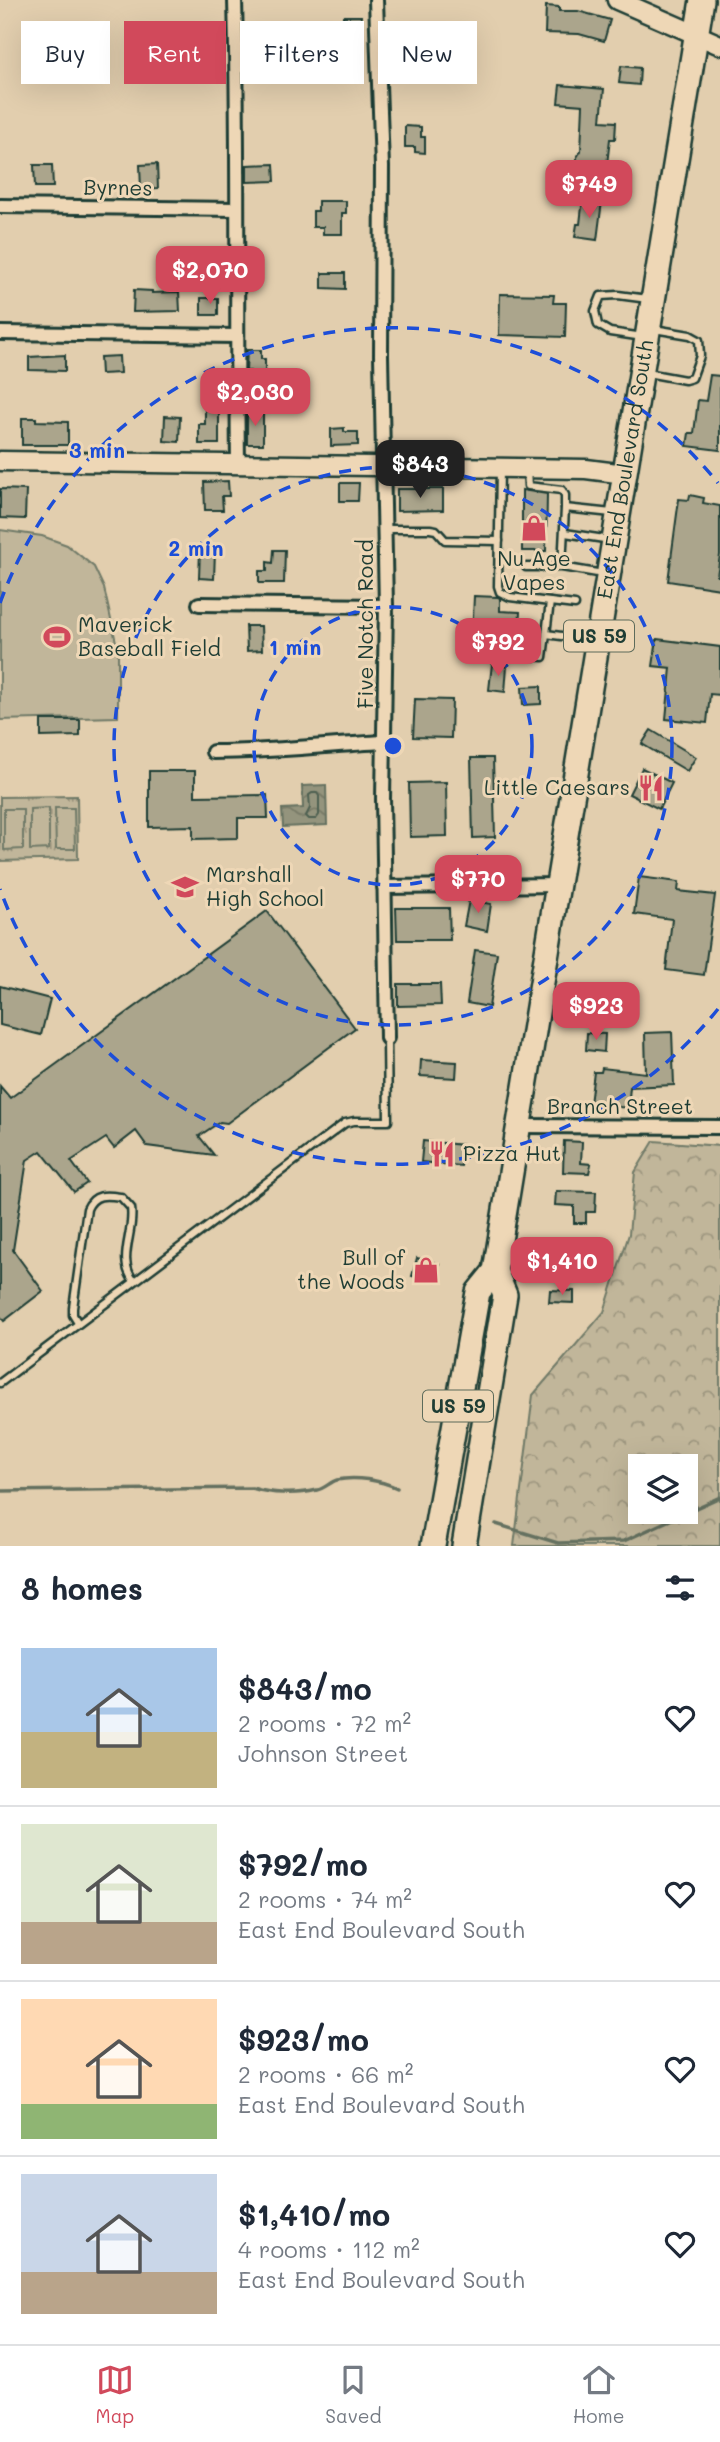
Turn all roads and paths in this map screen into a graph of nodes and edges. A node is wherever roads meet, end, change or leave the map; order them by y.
1 (235, 0) edge
2 (376, 0) edge
3 (617, 0) edge
4 (702, 0) edge
5 (696, 34) junction
6 (720, 45) edge
7 (0, 206) edge
8 (236, 209) junction
9 (653, 300) junction
10 (0, 333) edge
11 (648, 333) junction
12 (236, 336) junction
13 (641, 372) junction
14 (0, 461) edge
15 (238, 464) junction
16 (383, 467) junction
17 (500, 468) junction
18 (527, 469) junction
19 (625, 474) junction
20 (565, 508) junction
21 (618, 513) junction
22 (384, 529) junction
23 (565, 533) junction
24 (614, 540) junction
25 (499, 541) junction
26 (526, 567) dead end
27 (562, 567) junction
28 (608, 575) junction
29 (550, 602) junction
30 (198, 604) dead end
31 (575, 605) dead end
32 (386, 606) junction
33 (546, 634) junction
34 (598, 641) junction
35 (498, 653) dead end
36 (384, 743) junction
37 (213, 752) dead end
38 (559, 885) junction
39 (384, 887) junction
40 (387, 1038) joint
41 (519, 1126) junction
42 (720, 1127) edge
43 (495, 1271) junction
44 (134, 1281) junction
45 (78, 1323) junction
46 (0, 1382) edge
47 (433, 1546) edge
48 (464, 1546) edge

1 - 8 street
2 - 16 street, Five Notch Road
3 - 5 street
4 - 5 highway, East End Boulevard South / US 59
5 - 6 street
5 - 9 highway, East End Boulevard South / US 59
7 - 8 street, Byrnes
8 - 12 street
9 - 11 highway, East End Boulevard South / US 59
9 - 11 lane
10 - 12 street
11 - 13 highway, East End Boulevard South / US 59
11 - 13 lane
12 - 15 street
13 - 19 highway, East End Boulevard South / US 59
14 - 15 street
15 - 16 street
16 - 17 street
16 - 22 street, Five Notch Road
17 - 18 street
17 - 25 lane
18 - 19 street
18 - 20 lane
19 - 21 highway, East End Boulevard South / US 59
20 - 21 lane
20 - 23 lane
21 - 24 highway, East End Boulevard South / US 59
22 - 25 lane
22 - 32 street, Five Notch Road
23 - 24 lane
23 - 27 lane
24 - 28 highway, East End Boulevard South / US 59
25 - 29 lane
26 - 27 lane
27 - 28 lane
28 - 34 highway, East End Boulevard South / US 59
29 - 31 lane
29 - 33 lane
30 - 32 street
32 - 36 street, Five Notch Road
33 - 34 lane
33 - 35 lane
34 - 38 highway, East End Boulevard South / US 59
36 - 37 street
36 - 39 street, Five Notch Road
38 - 39 street
38 - 41 highway, East End Boulevard South / US 59
39 - 40 street, Five Notch Road
40 - 44 lane
41 - 42 street, Branch Street
41 - 43 highway, East End Boulevard South / US 59
43 - 47 highway, East End Boulevard South / US 59
43 - 48 highway, East End Boulevard South / US 59
44 - 45 lane
44 - 45 lane
45 - 46 lane

